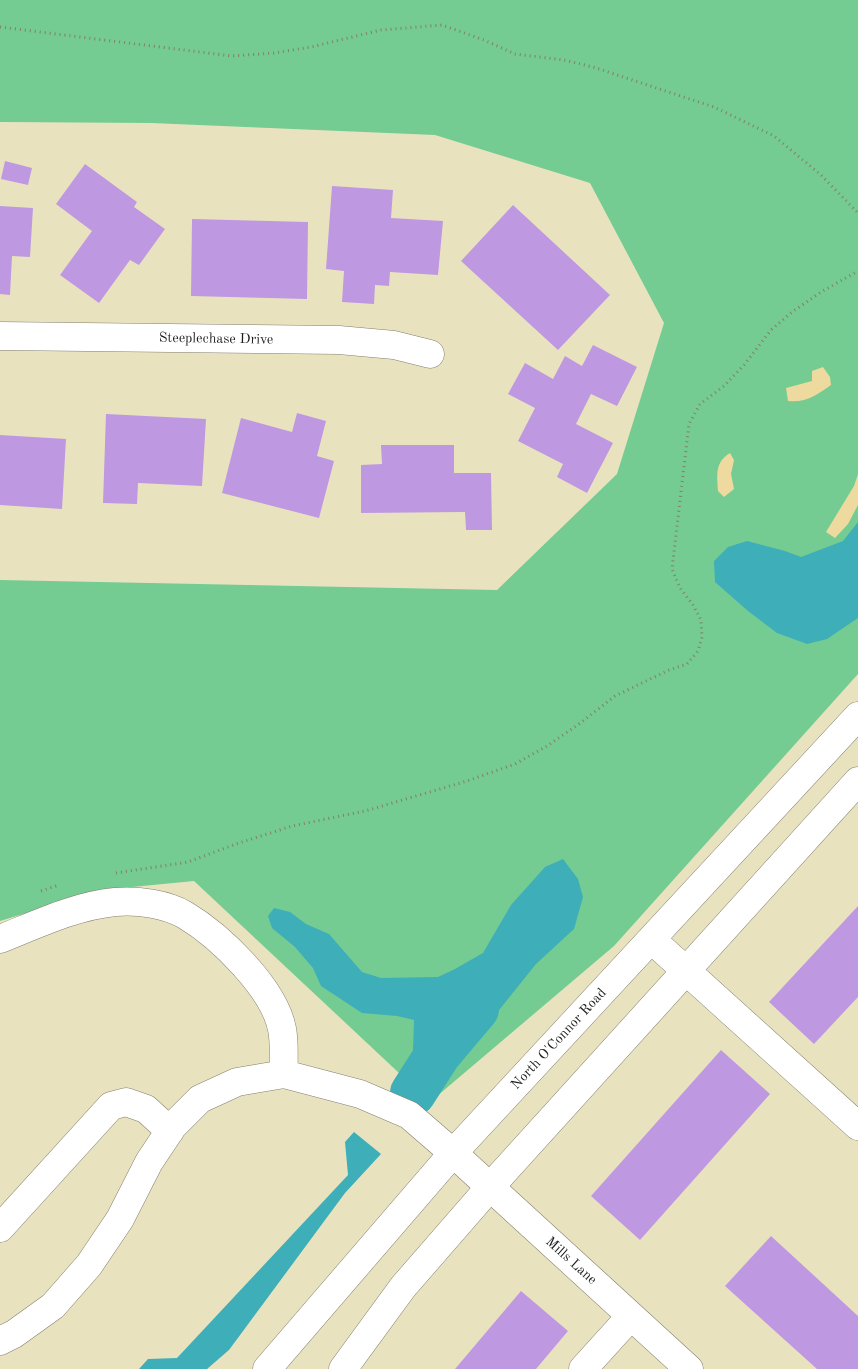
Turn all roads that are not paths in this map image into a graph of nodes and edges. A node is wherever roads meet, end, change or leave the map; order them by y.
1 (0, 336) edge
2 (430, 354) dead end
3 (858, 716) edge
4 (858, 781) edge
5 (0, 939) edge
6 (652, 940) junction
7 (686, 970) junction
8 (284, 1074) junction
9 (858, 1126) edge
10 (170, 1131) junction
11 (453, 1153) junction
12 (490, 1187) junction
13 (0, 1228) edge
14 (631, 1316) junction
15 (0, 1341) edge
16 (267, 1369) edge
17 (343, 1369) edge
18 (585, 1369) edge
19 (689, 1369) edge

1 - 2 main road, Steeplechase Drive
3 - 6 main road, North O'Connor Road
4 - 7 main road
5 - 8 main road
6 - 7 main road
6 - 11 main road, North O'Connor Road
7 - 9 main road
7 - 12 main road
8 - 10 main road
8 - 11 main road, Mills Lane
10 - 13 main road
10 - 15 main road
11 - 12 main road, Mills Lane
11 - 16 main road, North O'Connor Road
12 - 14 main road, Mills Lane
12 - 17 main road
14 - 18 main road
14 - 19 main road, Mills Lane

